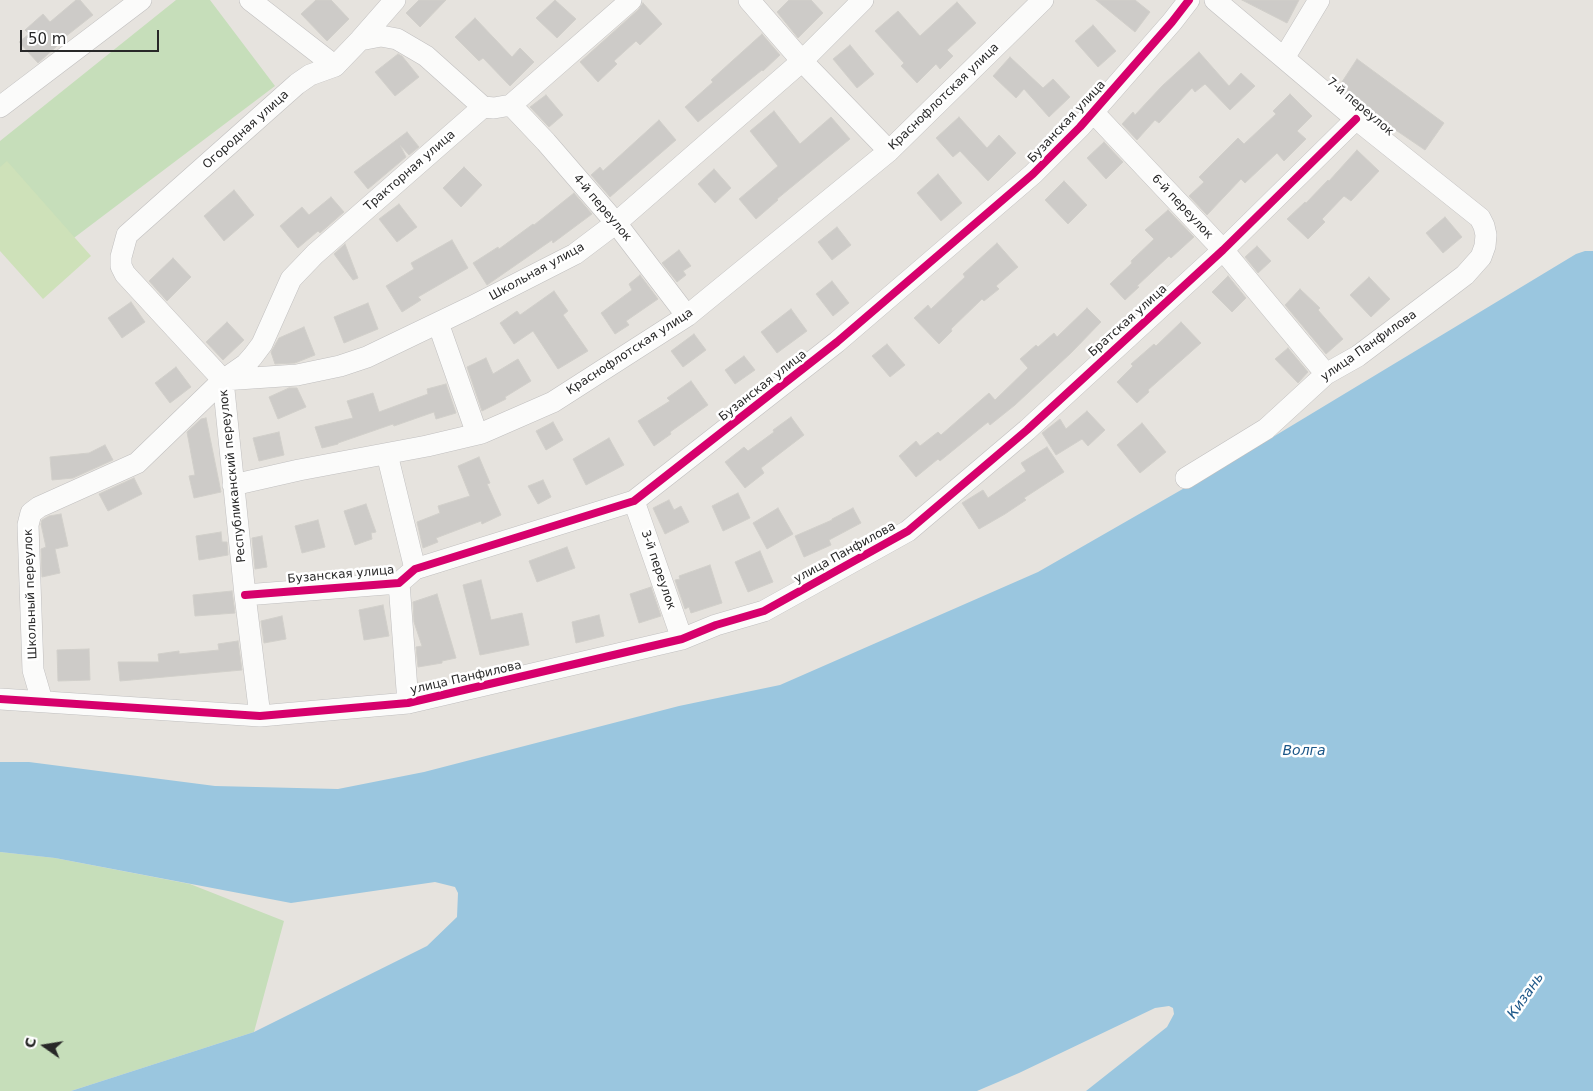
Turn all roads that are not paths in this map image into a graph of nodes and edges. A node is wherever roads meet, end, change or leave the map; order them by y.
1 (141, 0) edge
2 (250, 0) edge
3 (395, 0) edge
4 (631, 0) edge
5 (749, 0) edge
6 (863, 0) edge
7 (1043, 0) edge
8 (1189, 0) edge
9 (1215, 0) edge
10 (1319, 0) edge
11 (360, 40) junction
12 (1284, 58) junction
13 (802, 61) junction
14 (335, 66) junction
15 (511, 105) junction
16 (0, 107) edge
17 (483, 107) junction
18 (1093, 112) junction
19 (1356, 119) junction
20 (889, 151) junction
21 (616, 223) junction
22 (1486, 235) joint
23 (1223, 250) junction
24 (126, 274) joint
25 (687, 316) junction
26 (438, 323) junction
27 (1326, 374) junction
28 (223, 380) junction
29 (477, 434) junction
30 (387, 454) junction
31 (1186, 478) dead end
32 (233, 486) junction
33 (634, 501) junction
34 (908, 531) joint
35 (407, 576) junction
36 (245, 595) junction
37 (682, 639) junction
38 (0, 698) edge
39 (42, 701) junction
40 (408, 703) junction
41 (260, 716) junction

1 - 16 street
2 - 14 street
3 - 11 street, Огородная улица
4 - 15 street
5 - 13 street
6 - 13 street, Школьная улица
7 - 20 street, Краснофлотская улица
8 - 18 street, Бузанская улица
9 - 12 street, 7-й переулок
10 - 12 street
11 - 14 street, Огородная улица
11 - 17 street
12 - 19 street, 7-й переулок
13 - 20 street
13 - 21 street, Школьная улица
14 - 24 street, Огородная улица
15 - 17 street
15 - 21 street, 4-й переулок
17 - 28 street, Тракторная улица
18 - 23 street, 6-й переулок
18 - 33 street, Бузанская улица
19 - 22 street, 7-й переулок
19 - 23 street, Братская улица
20 - 25 street, Краснофлотская улица
21 - 25 street, 4-й переулок
21 - 26 street, Школьная улица
22 - 27 street, улица Панфилова
23 - 27 street, 6-й переулок
23 - 34 street, Братская улица
24 - 28 street, Республиканский переулок
25 - 29 street, Краснофлотская улица
26 - 28 street, Школьная улица
26 - 29 street
27 - 31 street, улица Панфилова
28 - 32 street, Республиканский переулок
28 - 39 street, Школьный переулок
29 - 30 street, Краснофлотская улица
30 - 32 street, Краснофлотская улица
30 - 35 street
32 - 36 street, Республиканский переулок
33 - 35 street, Бузанская улица
33 - 37 street, 3-й переулок
34 - 37 street, улица Панфилова
35 - 36 street, Бузанская улица
35 - 40 street
36 - 41 street, Республиканский переулок
37 - 40 street, улица Панфилова
38 - 39 street, улица Панфилова
39 - 41 street, улица Панфилова
40 - 41 street, улица Панфилова

